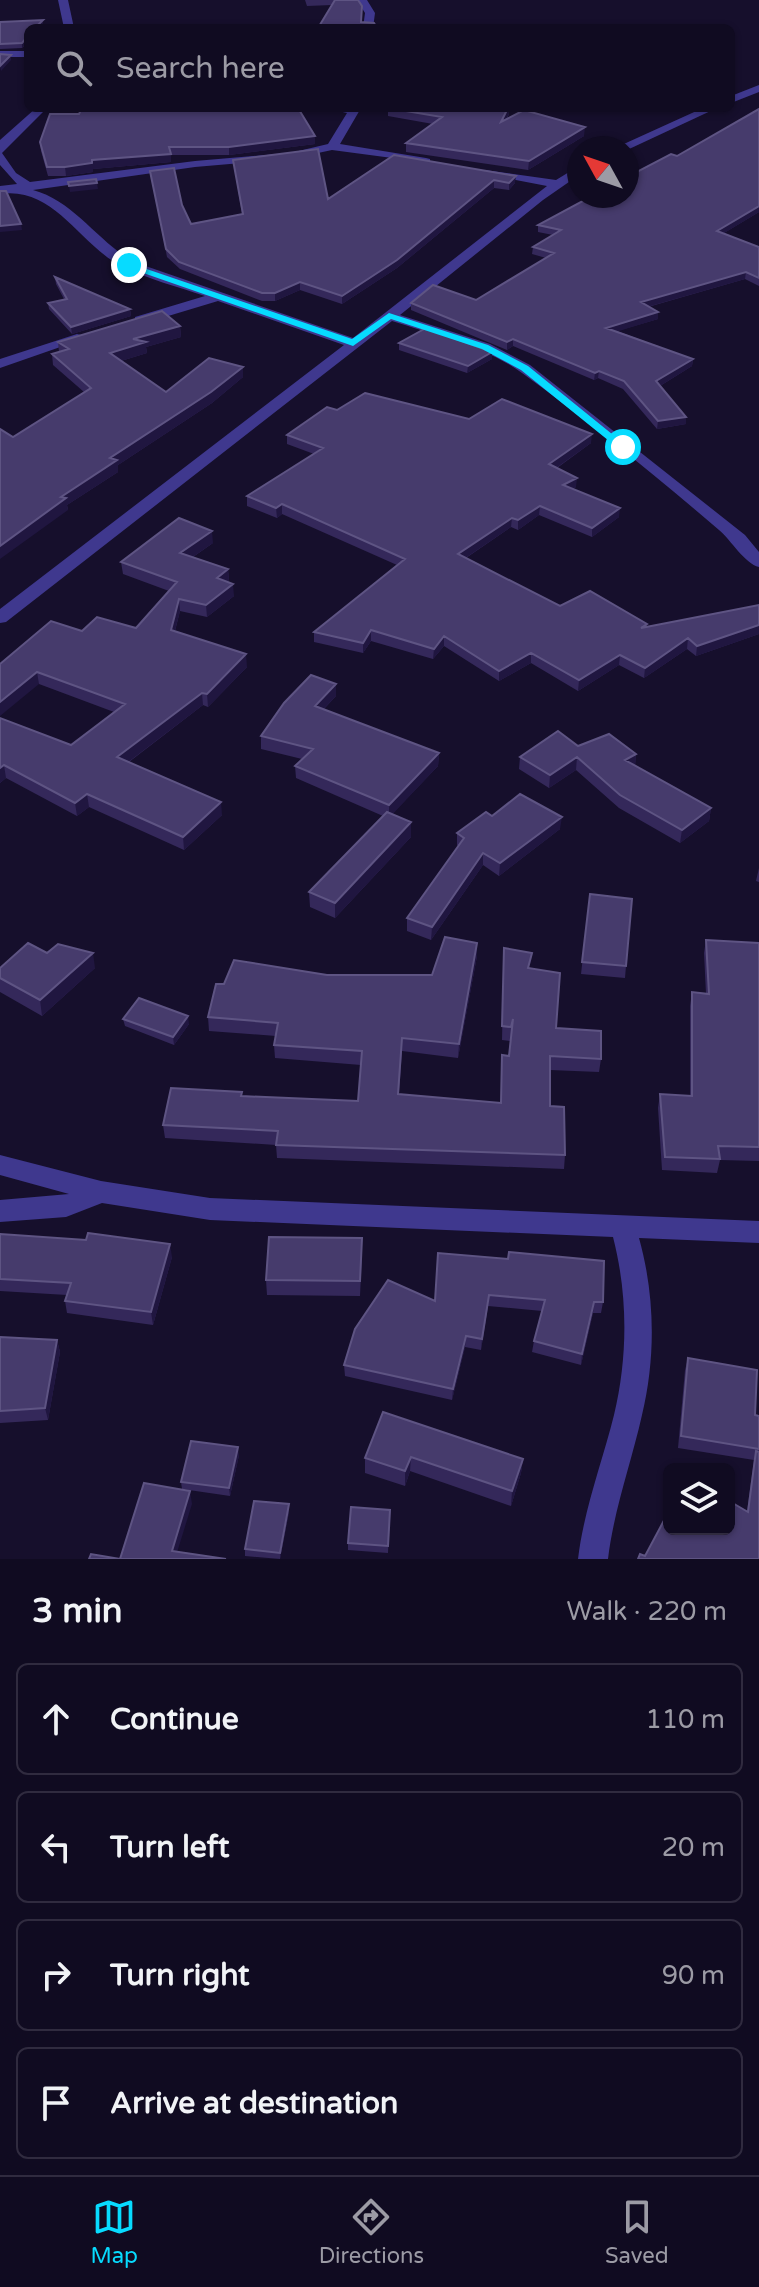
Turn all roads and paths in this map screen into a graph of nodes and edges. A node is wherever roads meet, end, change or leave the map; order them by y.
1 (63, 0) edge
2 (362, 0) edge
3 (68, 24) edge
4 (369, 24) edge
5 (0, 54) edge
6 (24, 54) edge
7 (759, 88) edge
8 (735, 98) edge
9 (38, 112) edge
10 (354, 112) edge
11 (703, 112) edge
12 (639, 140) edge
13 (332, 147) junction
14 (0, 153) edge
15 (442, 164) edge
16 (470, 169) edge
17 (567, 177) edge
18 (60, 182) junction
19 (556, 184) junction
20 (29, 187) junction
21 (6, 190) edge
22 (45, 194) junction
23 (216, 297) junction
24 (389, 316) junction
25 (130, 323) edge
26 (100, 332) edge
27 (353, 343) junction
28 (0, 364) edge
29 (759, 562) edge
30 (0, 618) edge
31 (0, 1165) edge
32 (101, 1192) junction
33 (0, 1211) edge
34 (623, 1226) junction
35 (759, 1232) edge
36 (593, 1559) edge

1 - 3 street
2 - 4 street
5 - 6 street
7 - 8 street
9 - 14 street
10 - 13 street
11 - 12 street
13 - 15 street
13 - 18 street
14 - 20 street
16 - 19 street
17 - 19 street
18 - 20 street
18 - 22 street
19 - 24 street
20 - 21 street
21 - 22 street
22 - 23 street
23 - 25 street
23 - 27 street
24 - 27 street
24 - 29 street
26 - 28 street
27 - 30 street
31 - 32 street
32 - 33 street
32 - 34 street
34 - 35 street
34 - 36 street

